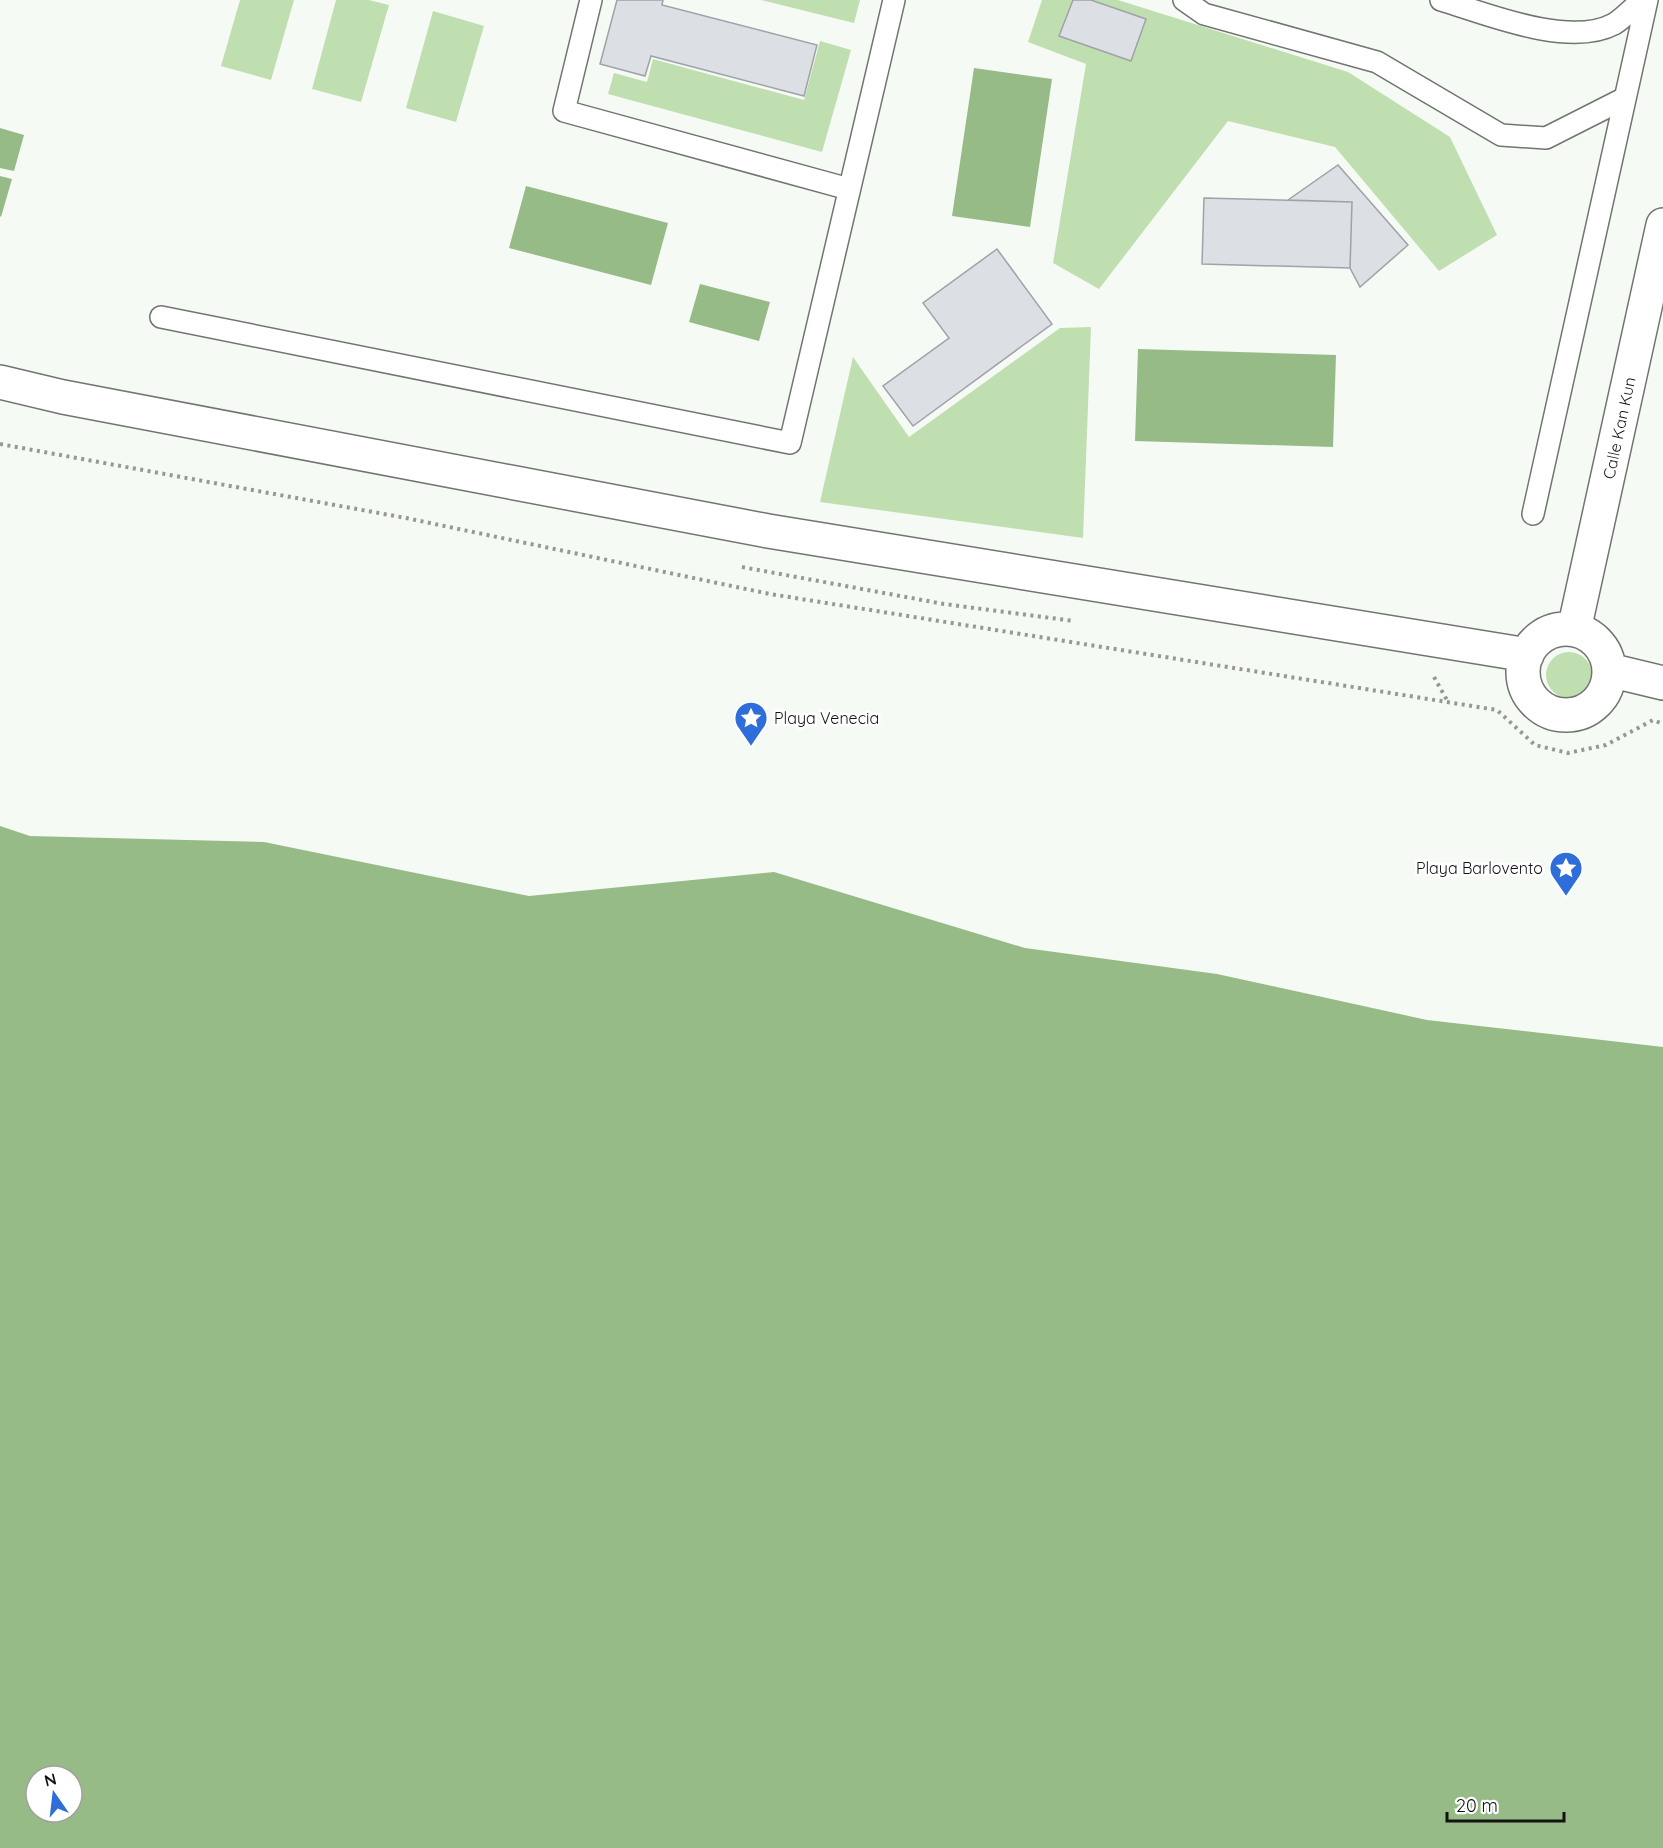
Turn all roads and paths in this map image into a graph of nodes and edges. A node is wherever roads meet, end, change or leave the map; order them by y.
1 (591, 0) edge
2 (894, 0) edge
3 (1184, 0) edge
4 (1441, 0) edge
5 (1642, 0) edge
6 (1647, 0) edge
7 (1625, 98) junction
8 (849, 189) junction
9 (1663, 225) edge
10 (161, 317) dead end
11 (0, 382) edge
12 (0, 444) edge
13 (1533, 513) dead end
14 (1574, 630) junction
15 (1527, 655) junction
16 (1609, 670) junction
17 (1663, 683) edge
18 (1663, 724) edge

1 - 8 lane
2 - 8 lane
3 - 7 lane
4 - 5 lane
6 - 7 lane
7 - 13 lane
8 - 10 lane
9 - 14 street, Calle Kan Kun
11 - 15 street
12 - 18 path
14 - 15 street
14 - 16 street
15 - 16 street
16 - 17 street

